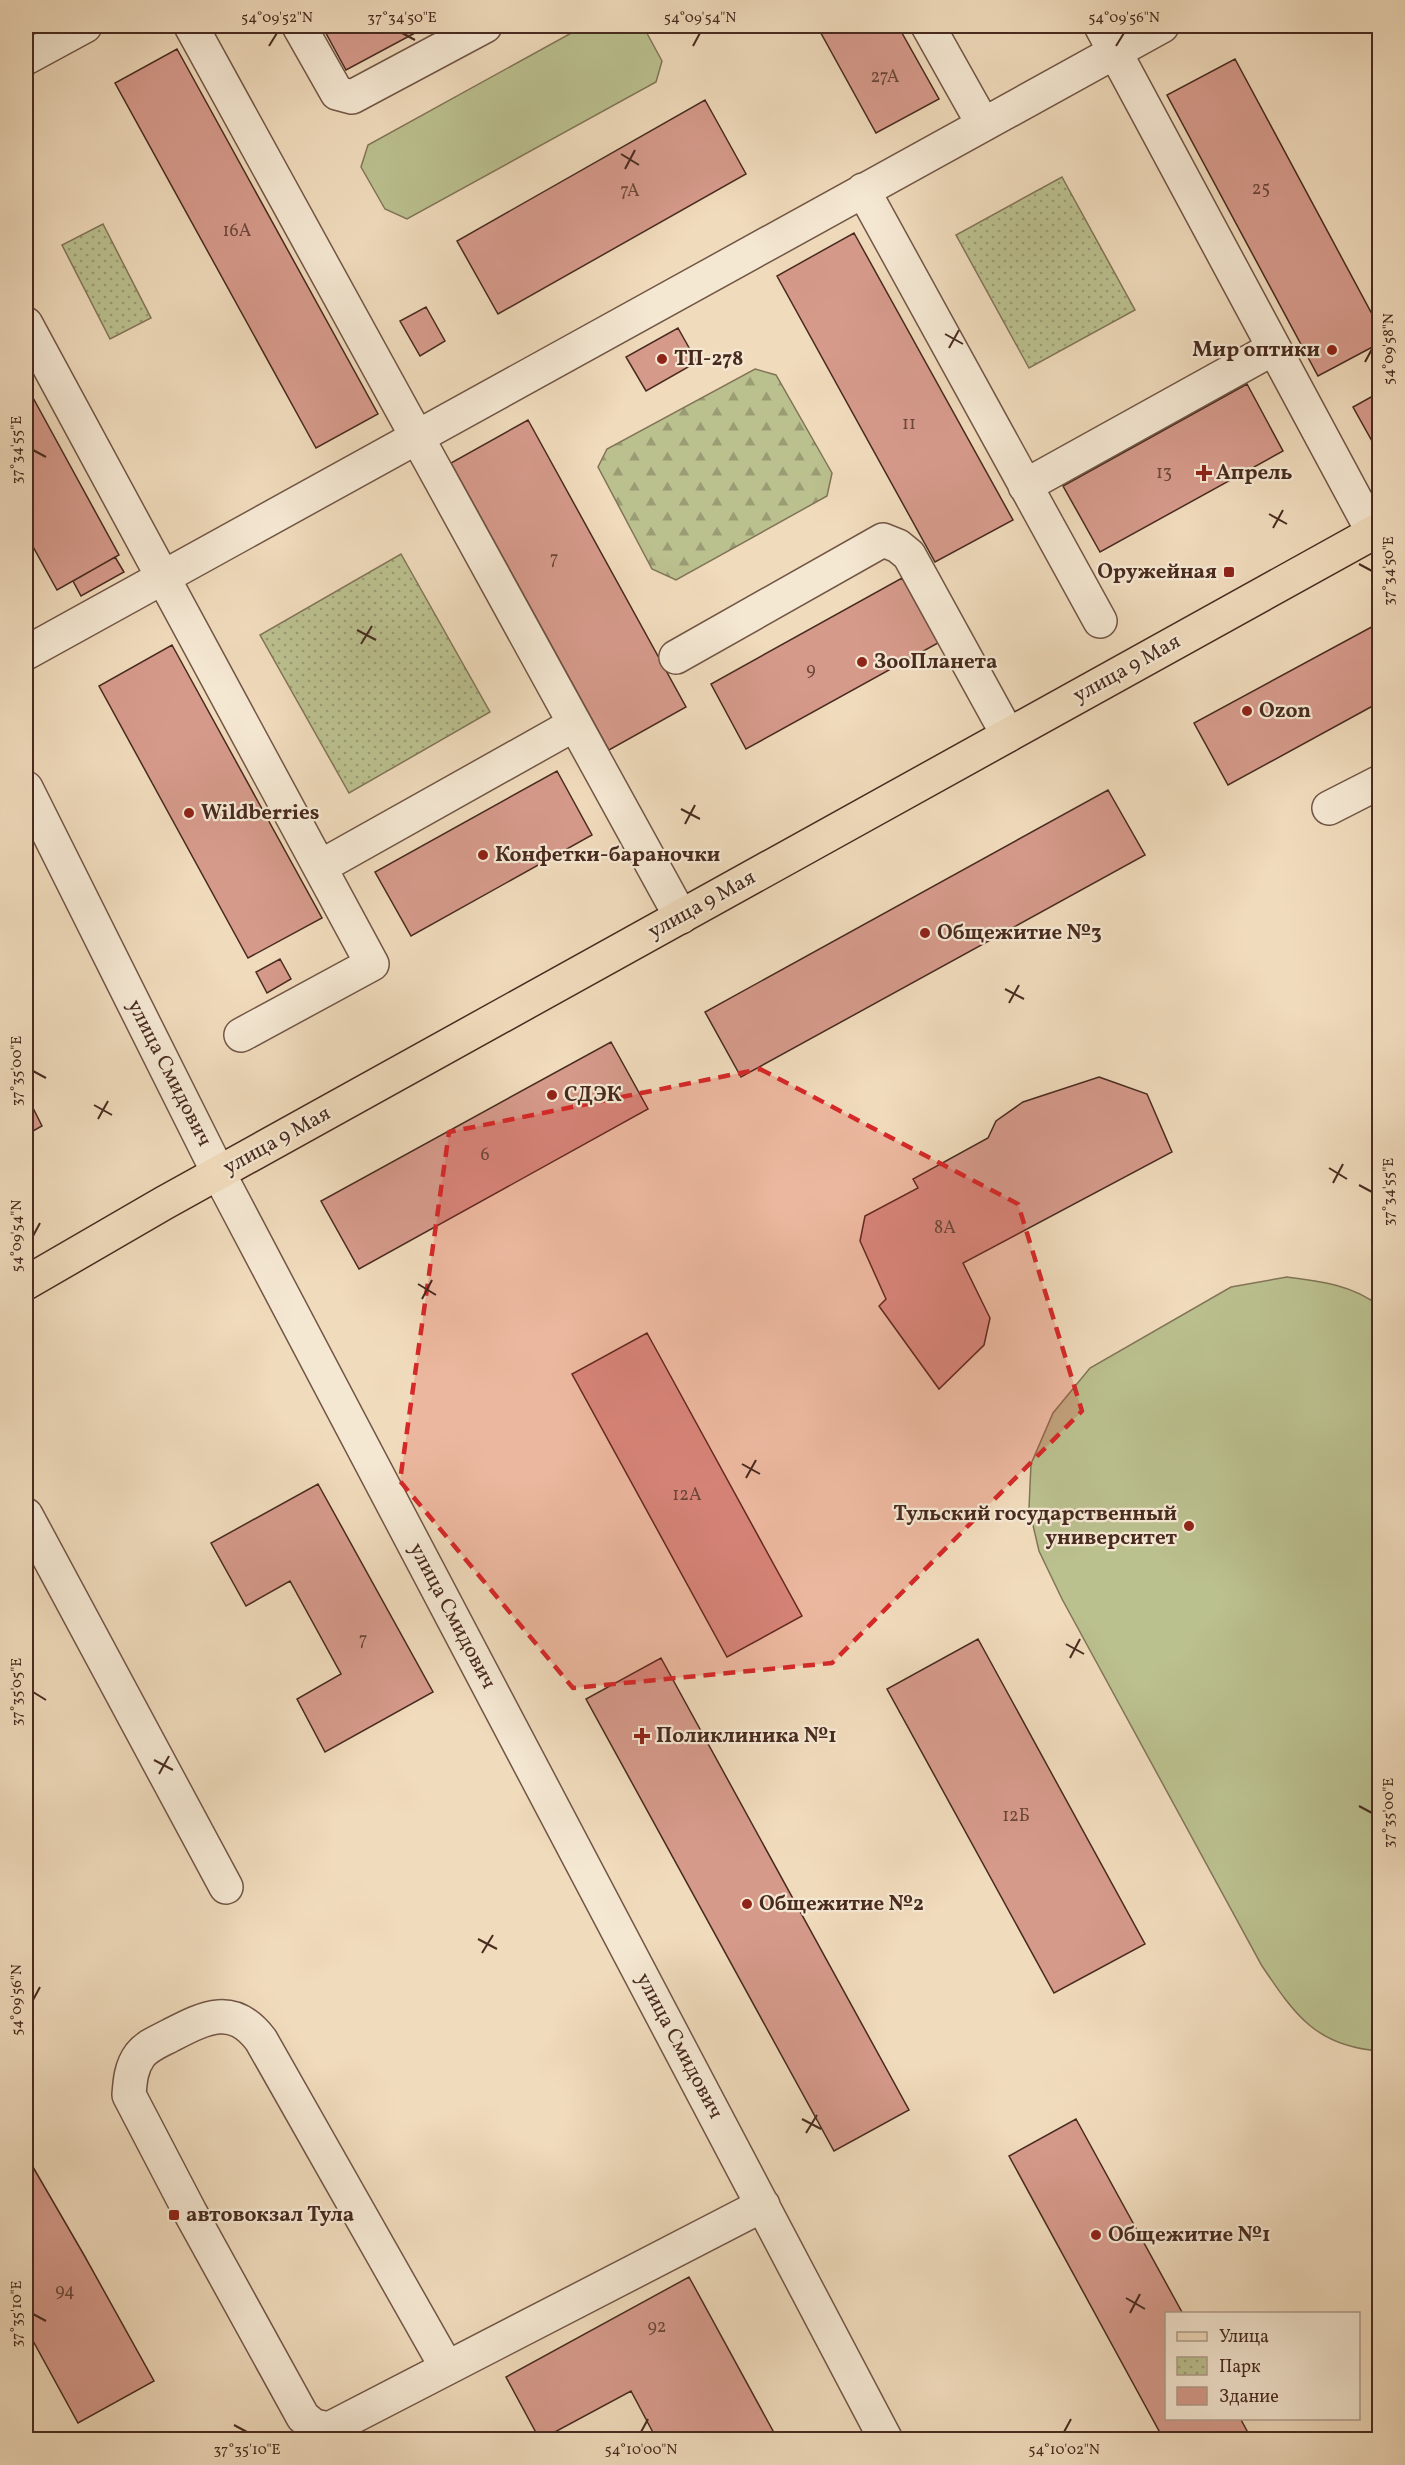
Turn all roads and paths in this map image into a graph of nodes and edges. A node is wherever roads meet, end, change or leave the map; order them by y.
1 (85, 26) edge
2 (191, 26) edge
3 (298, 26) edge
4 (485, 26) edge
5 (928, 26) edge
6 (1162, 26) edge
7 (1108, 39) edge
8 (26, 58) edge
9 (983, 124) junction
10 (863, 190) junction
11 (26, 324) edge
12 (1274, 348) junction
13 (417, 437) junction
14 (1025, 486) junction
15 (1376, 530) edge
16 (163, 578) junction
17 (1100, 621) dead end
18 (26, 653) edge
19 (676, 657) dead end
20 (575, 724) junction
21 (1008, 735) junction
22 (1380, 782) edge
23 (26, 788) edge
24 (1329, 808) dead end
25 (320, 867) junction
26 (681, 917) junction
27 (240, 1035) dead end
28 (219, 1174) junction
29 (26, 1283) edge
30 (26, 1515) edge
31 (226, 1887) dead end
32 (763, 2205) junction
33 (447, 2368) junction
34 (886, 2439) edge

1 - 8 street
2 - 13 street
3 - 4 street
5 - 9 street
6 - 7 street
7 - 9 street
7 - 12 street
9 - 10 street
10 - 13 street
10 - 14 street
11 - 16 street
12 - 14 street
12 - 15 street
13 - 16 street
13 - 20 street
14 - 17 street
15 - 21 main road, улица 9 Мая
16 - 18 street
16 - 25 street
19 - 21 street
20 - 25 street
20 - 26 street
21 - 26 main road, улица 9 Мая
22 - 24 street
23 - 28 street, улица Смидович
25 - 27 street
26 - 28 main road, улица 9 Мая
28 - 29 main road, улица 9 Мая
28 - 32 street, улица Смидович
30 - 31 street
32 - 33 street
32 - 34 street, улица Смидович
33 - 33 street

